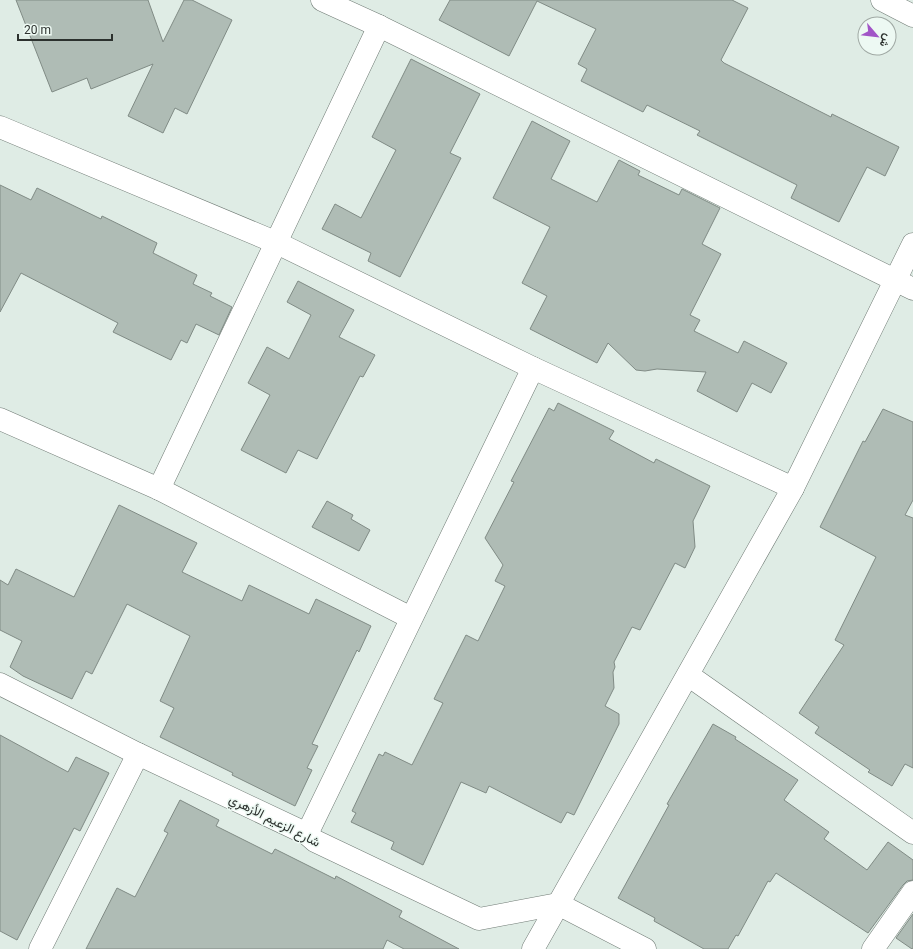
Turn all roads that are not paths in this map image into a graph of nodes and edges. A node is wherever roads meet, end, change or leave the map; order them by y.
1 (322, 0) edge
2 (882, 0) edge
3 (913, 16) edge
4 (379, 26) junction
5 (0, 127) edge
6 (275, 242) junction
7 (913, 244) edge
8 (904, 285) edge
9 (533, 368) junction
10 (0, 419) edge
11 (793, 488) junction
12 (159, 489) junction
13 (411, 618) junction
14 (688, 675) junction
15 (0, 684) edge
16 (138, 754) junction
17 (913, 833) edge
18 (307, 834) junction
19 (913, 892) edge
20 (558, 904) junction
21 (40, 949) edge
22 (533, 949) edge
23 (644, 949) edge
24 (873, 949) edge

1 - 4 street
2 - 3 street
4 - 6 street
4 - 8 street
5 - 6 street
6 - 9 street
6 - 12 street
7 - 8 street
8 - 11 street
9 - 11 street
9 - 13 street
10 - 12 street
11 - 14 street
12 - 13 street
13 - 18 street
14 - 17 street
14 - 20 street
15 - 16 street, شارع الزعيم الأزهري
16 - 18 street, شارع الزعيم الأزهري
16 - 21 street
18 - 20 street, شارع الزعيم الأزهري
19 - 24 street
20 - 22 street
20 - 23 street

